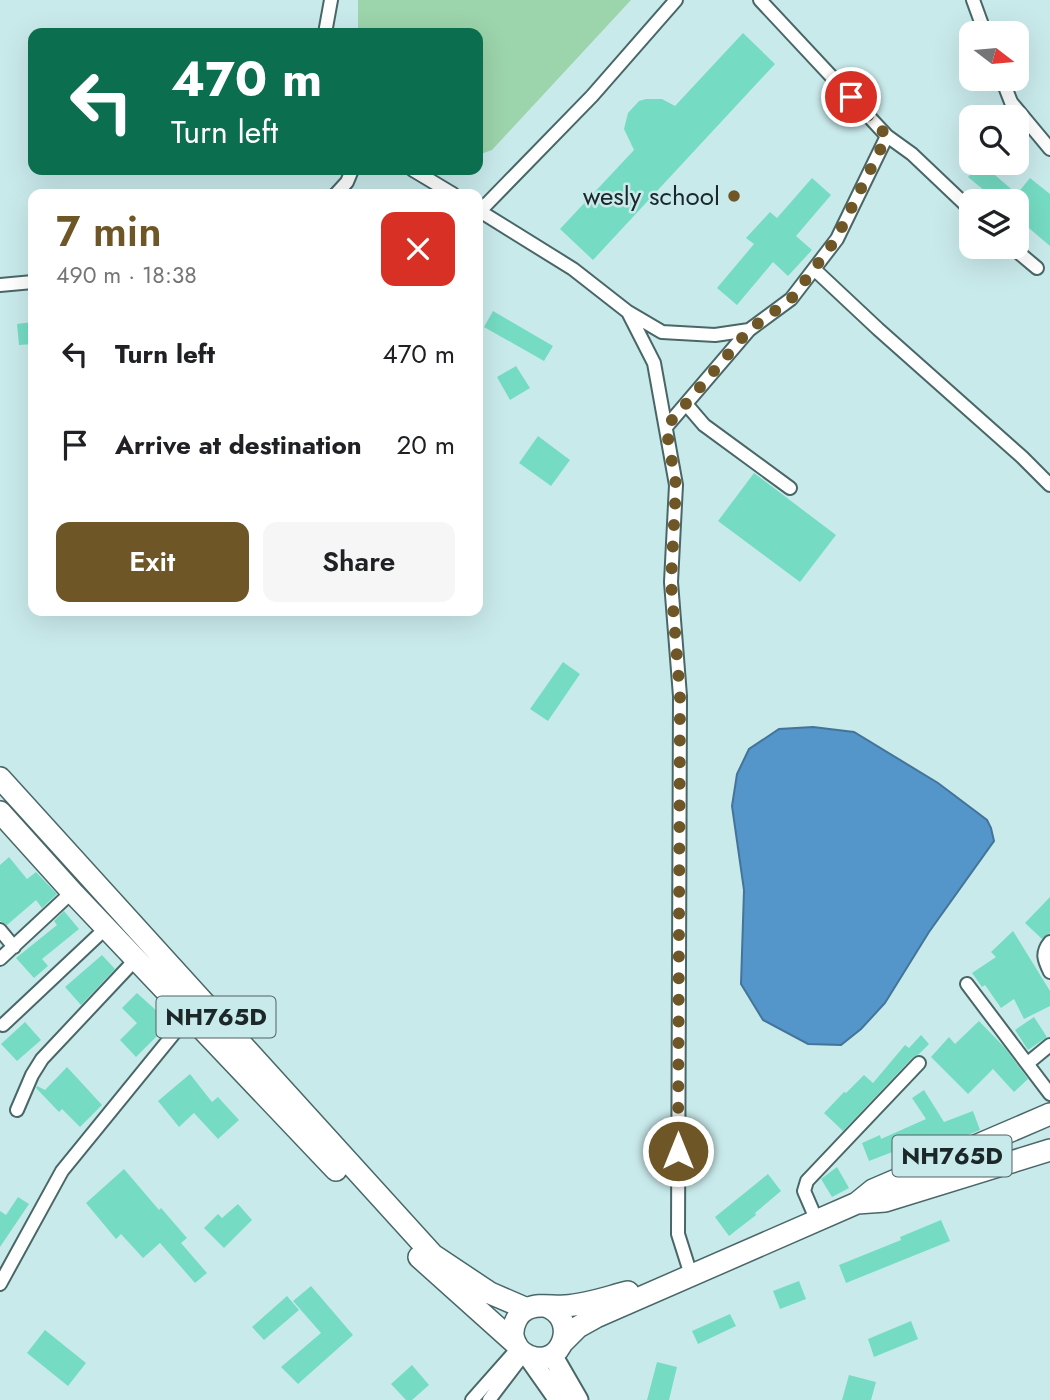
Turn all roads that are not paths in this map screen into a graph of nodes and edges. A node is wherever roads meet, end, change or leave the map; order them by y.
1 (331, 0) edge
2 (676, 0) edge
3 (760, 0) edge
4 (973, 0) edge
5 (981, 21) edge
6 (326, 28) edge
7 (1007, 91) edge
8 (887, 136) junction
9 (1050, 149) edge
10 (421, 175) edge
11 (445, 189) edge
12 (959, 199) edge
13 (483, 206) edge
14 (483, 213) edge
15 (1026, 259) edge
16 (1037, 268) dead end
17 (814, 269) junction
18 (28, 282) edge
19 (0, 285) edge
20 (628, 312) junction
21 (749, 330) junction
22 (686, 404) junction
23 (666, 427) junction
24 (1050, 485) edge
25 (790, 488) dead end
26 (0, 778) edge
27 (0, 811) edge
28 (72, 892) junction
29 (106, 928) junction
30 (0, 930) edge
31 (1050, 942) edge
32 (13, 947) junction
33 (0, 959) edge
34 (136, 959) junction
35 (1050, 972) edge
36 (967, 984) dead end
37 (189, 1015) junction
38 (3, 1025) dead end
39 (1050, 1045) edge
40 (919, 1063) dead end
41 (1028, 1063) junction
42 (1050, 1094) edge
43 (18, 1110) dead end
44 (1050, 1114) edge
45 (1050, 1150) edge
46 (857, 1203) junction
47 (817, 1221) junction
48 (684, 1278) junction
49 (0, 1284) edge
50 (536, 1308) junction
51 (558, 1348) junction
52 (521, 1350) junction
53 (472, 1400) edge
54 (489, 1400) edge
55 (559, 1400) edge
56 (579, 1400) edge

1 - 6 street
2 - 13 street
3 - 8 street
4 - 5 street
7 - 9 street
8 - 12 street
8 - 17 street
10 - 11 street
14 - 20 street
15 - 16 street
17 - 21 street
17 - 24 street
18 - 19 street
20 - 21 street
20 - 23 street
21 - 22 street
22 - 23 street
22 - 25 street
23 - 48 street
26 - 50 highway, NH765D
27 - 28 highway, NH765D
28 - 29 highway, NH765D
28 - 32 street
29 - 34 highway, NH765D
29 - 38 street
30 - 32 street
31 - 35 street
32 - 33 street
34 - 37 highway, NH765D
34 - 43 street
36 - 41 street
37 - 49 street
37 - 52 highway, NH765D
39 - 41 street
40 - 47 street
41 - 42 street
44 - 46 highway, NH765D
45 - 46 highway, NH765D
46 - 47 highway, NH765D
47 - 48 highway, NH765D
48 - 50 highway, NH765D
48 - 51 highway, NH765D
50 - 51 highway, NH765D
50 - 52 highway
51 - 52 highway
51 - 56 main road
52 - 53 street
52 - 54 street
52 - 55 main road

